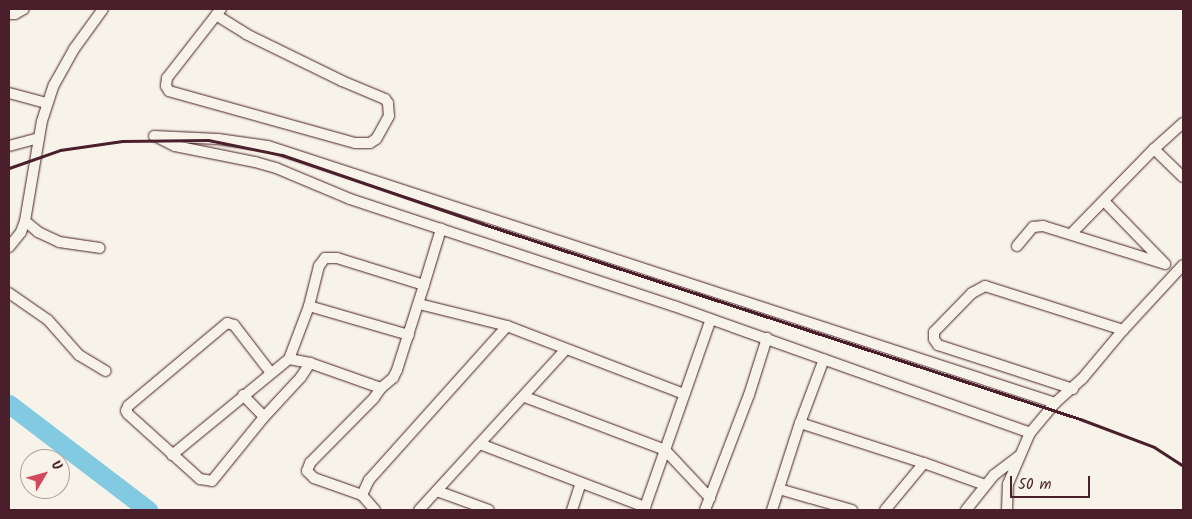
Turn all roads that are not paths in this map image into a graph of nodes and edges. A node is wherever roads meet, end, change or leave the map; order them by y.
1 (24, 9) edge
2 (97, 10) edge
3 (218, 12) edge
4 (9, 14) edge
5 (9, 93) edge
6 (47, 103) junction
7 (1183, 123) edge
8 (39, 138) junction
9 (9, 146) edge
10 (1154, 149) junction
11 (1183, 177) edge
12 (1104, 201) junction
13 (25, 221) junction
14 (441, 229) junction
15 (1072, 234) junction
16 (1018, 246) dead end
17 (9, 248) edge
18 (100, 248) dead end
19 (1165, 264) junction
20 (1183, 265) edge
21 (1175, 273) junction
22 (424, 285) junction
23 (9, 293) edge
24 (419, 304) junction
25 (309, 306) junction
26 (711, 318) junction
27 (507, 326) junction
28 (1123, 330) junction
29 (409, 335) junction
30 (767, 338) junction
31 (565, 350) junction
32 (289, 359) junction
33 (824, 359) junction
34 (310, 363) junction
35 (106, 371) dead end
36 (271, 373) junction
37 (381, 388) junction
38 (1072, 389) junction
39 (684, 394) junction
40 (243, 395) junction
41 (525, 397) junction
42 (1055, 403) junction
43 (264, 417) junction
44 (800, 423) junction
45 (1030, 432) junction
46 (480, 444) junction
47 (665, 450) junction
48 (172, 454) junction
49 (1020, 456) junction
50 (924, 463) junction
51 (581, 483) junction
52 (985, 485) junction
53 (779, 489) junction
54 (437, 492) junction
55 (362, 495) junction
56 (710, 498) junction
57 (974, 500) junction
58 (645, 509) edge
59 (375, 510) edge
60 (419, 510) edge
61 (488, 510) edge
62 (572, 510) edge
63 (705, 510) edge
64 (772, 510) edge
65 (852, 510) edge
66 (884, 510) edge
67 (966, 510) edge
68 (980, 510) edge
69 (1007, 510) edge

1 - 4 street
2 - 6 street
3 - 3 street
5 - 6 street
6 - 8 street
7 - 10 street
8 - 9 street
8 - 13 street
10 - 11 street
10 - 12 street
12 - 15 street
12 - 19 street
13 - 17 street
13 - 18 street
14 - 22 street
14 - 26 street
14 - 42 street
15 - 16 street
15 - 19 street
19 - 21 street
20 - 21 street
21 - 28 street
22 - 24 street
22 - 25 street
23 - 35 street
24 - 27 street
24 - 29 street
25 - 29 street
25 - 32 street
26 - 30 street
26 - 39 street
27 - 31 street
27 - 55 street
28 - 38 street
28 - 38 street
29 - 37 street
30 - 33 street
30 - 56 street
31 - 39 street
31 - 41 street
32 - 34 street
32 - 36 street
33 - 44 street
33 - 45 street
34 - 37 street
34 - 43 street
36 - 40 street
36 - 48 street
37 - 55 street
38 - 42 street
39 - 47 street
40 - 43 street
40 - 48 street
41 - 46 street
41 - 47 street
42 - 45 street
43 - 48 street
44 - 50 street
44 - 53 street
45 - 49 street
46 - 51 street
46 - 54 street
47 - 56 street
47 - 58 street
49 - 52 street
49 - 69 street
50 - 52 street
50 - 66 street
51 - 58 street
51 - 62 street
52 - 57 street
53 - 64 street
53 - 65 street
54 - 60 street
54 - 61 street
55 - 59 street
56 - 63 street
57 - 67 street
57 - 68 street

